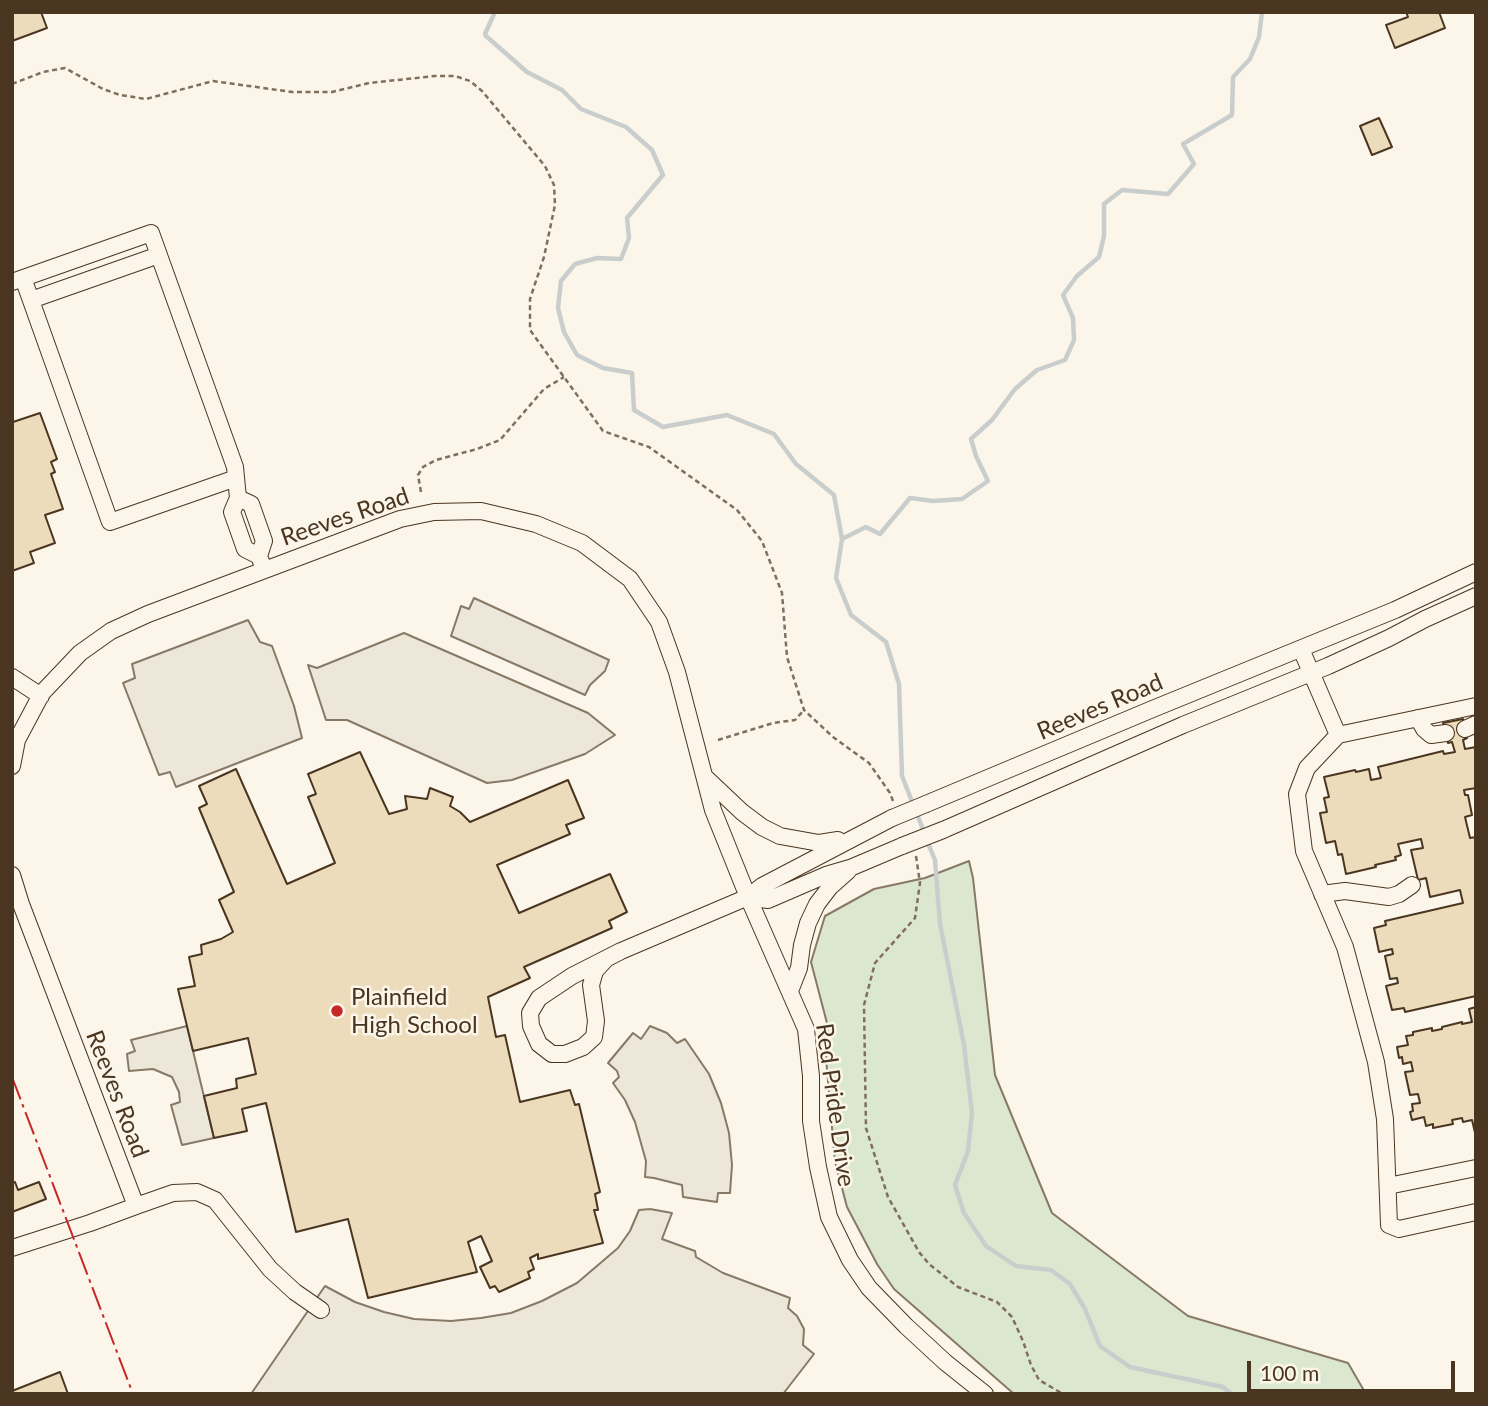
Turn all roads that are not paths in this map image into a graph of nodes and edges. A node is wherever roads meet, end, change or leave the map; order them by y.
1 (159, 255) junction
2 (18, 280) edge
3 (31, 300) junction
4 (236, 478) junction
5 (261, 563) junction
6 (1476, 572) edge
7 (1476, 596) edge
8 (1301, 649) junction
9 (1312, 673) junction
10 (12, 677) edge
11 (41, 696) junction
12 (1476, 706) edge
13 (1418, 718) junction
14 (1446, 733) dead end
15 (1338, 735) junction
16 (12, 766) edge
17 (705, 777) junction
18 (857, 836) junction
19 (850, 868) junction
20 (12, 875) edge
21 (1412, 885) dead end
22 (1322, 894) junction
23 (748, 897) junction
24 (606, 959) junction
25 (790, 991) junction
26 (1476, 1168) edge
27 (1388, 1186) junction
28 (136, 1206) junction
29 (1476, 1212) edge
30 (12, 1248) edge
31 (321, 1310) dead end
32 (985, 1394) edge

1 - 2 street
1 - 3 street
1 - 4 street
2 - 3 street
3 - 4 street
4 - 5 street
5 - 11 street, Reeves Road
5 - 17 street, Reeves Road
6 - 8 street, Reeves Road
7 - 9 street, Reeves Road
8 - 9 street
8 - 18 street, Reeves Road, bridge
9 - 15 street
9 - 19 street, Reeves Road, bridge
10 - 11 street
11 - 16 street, Reeves Road
12 - 13 street
13 - 14 street
13 - 15 street
15 - 22 street
17 - 18 street
17 - 23 street, Reeves Road
18 - 23 street, Reeves Road
19 - 23 street, Reeves Road
19 - 25 street
20 - 28 street, Reeves Road
21 - 22 street
22 - 27 street
23 - 24 street
23 - 25 street, Red Pride Drive
24 - 24 street
25 - 32 street, Red Pride Drive
26 - 27 street
27 - 29 street
28 - 30 street
28 - 31 street

